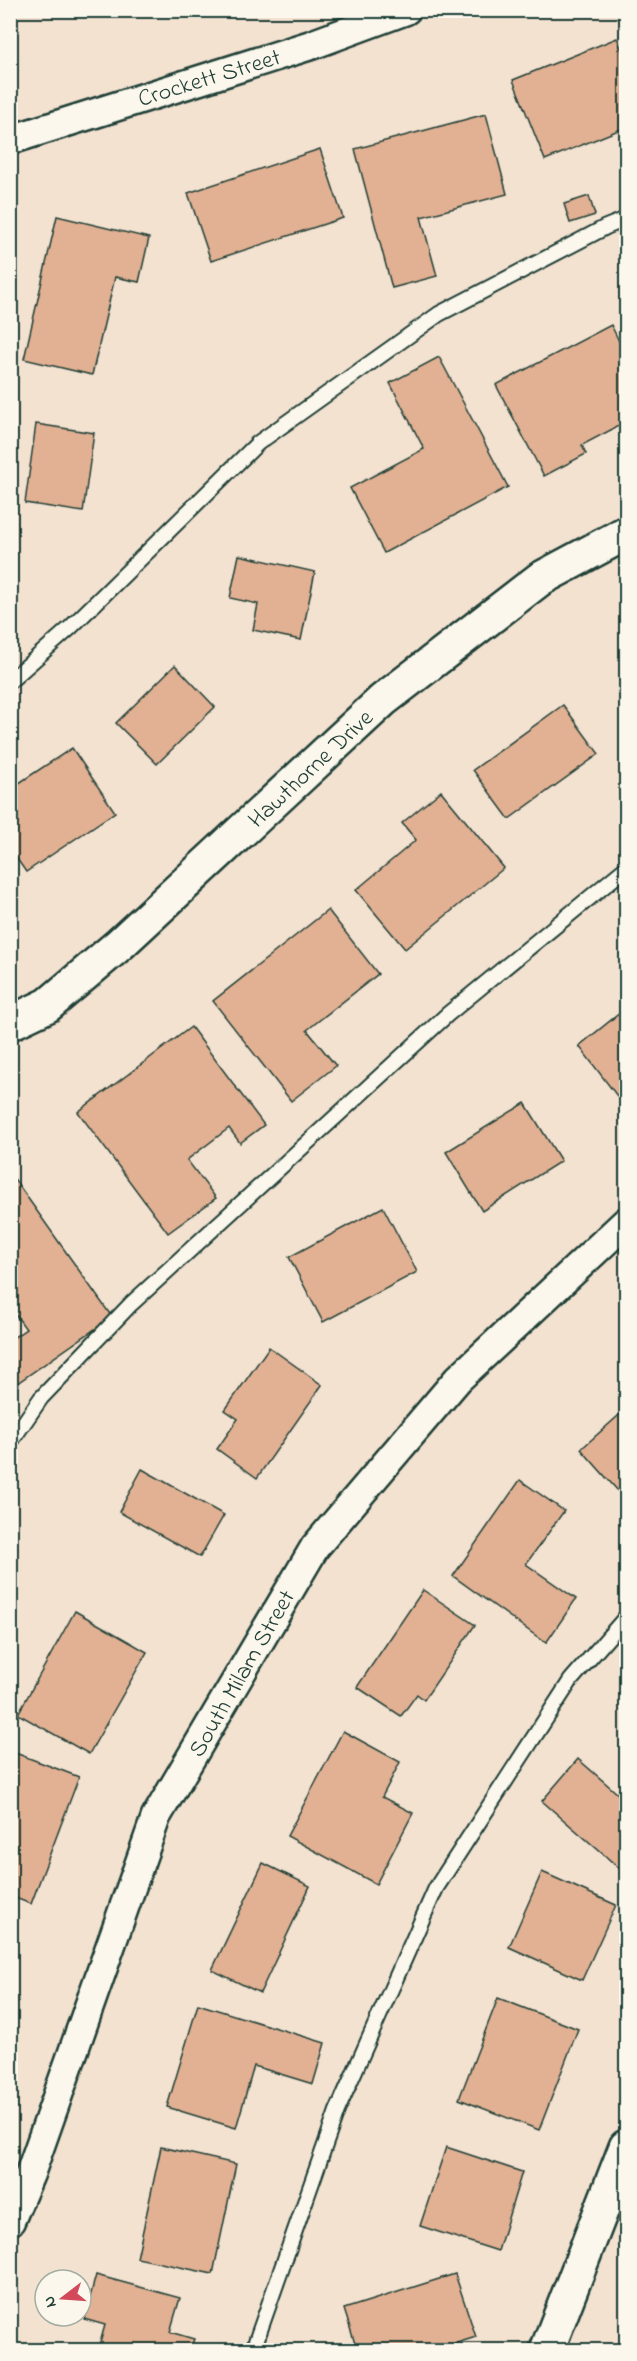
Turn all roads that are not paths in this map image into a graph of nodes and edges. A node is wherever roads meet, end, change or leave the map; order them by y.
1 (406, 10) edge
2 (10, 140) edge
3 (627, 219) edge
4 (627, 533) edge
5 (10, 681) edge
6 (627, 868) edge
7 (10, 1023) edge
8 (627, 1222) edge
9 (10, 1443) edge
10 (627, 1617) edge
11 (627, 2147) edge
12 (10, 2221) edge
13 (253, 2350) edge
14 (547, 2350) edge

1 - 2 street, Crockett Street
3 - 5 lane
4 - 7 street, Hawthorne Drive
6 - 9 lane
8 - 12 street, South Milam Street
10 - 13 lane
11 - 14 street

